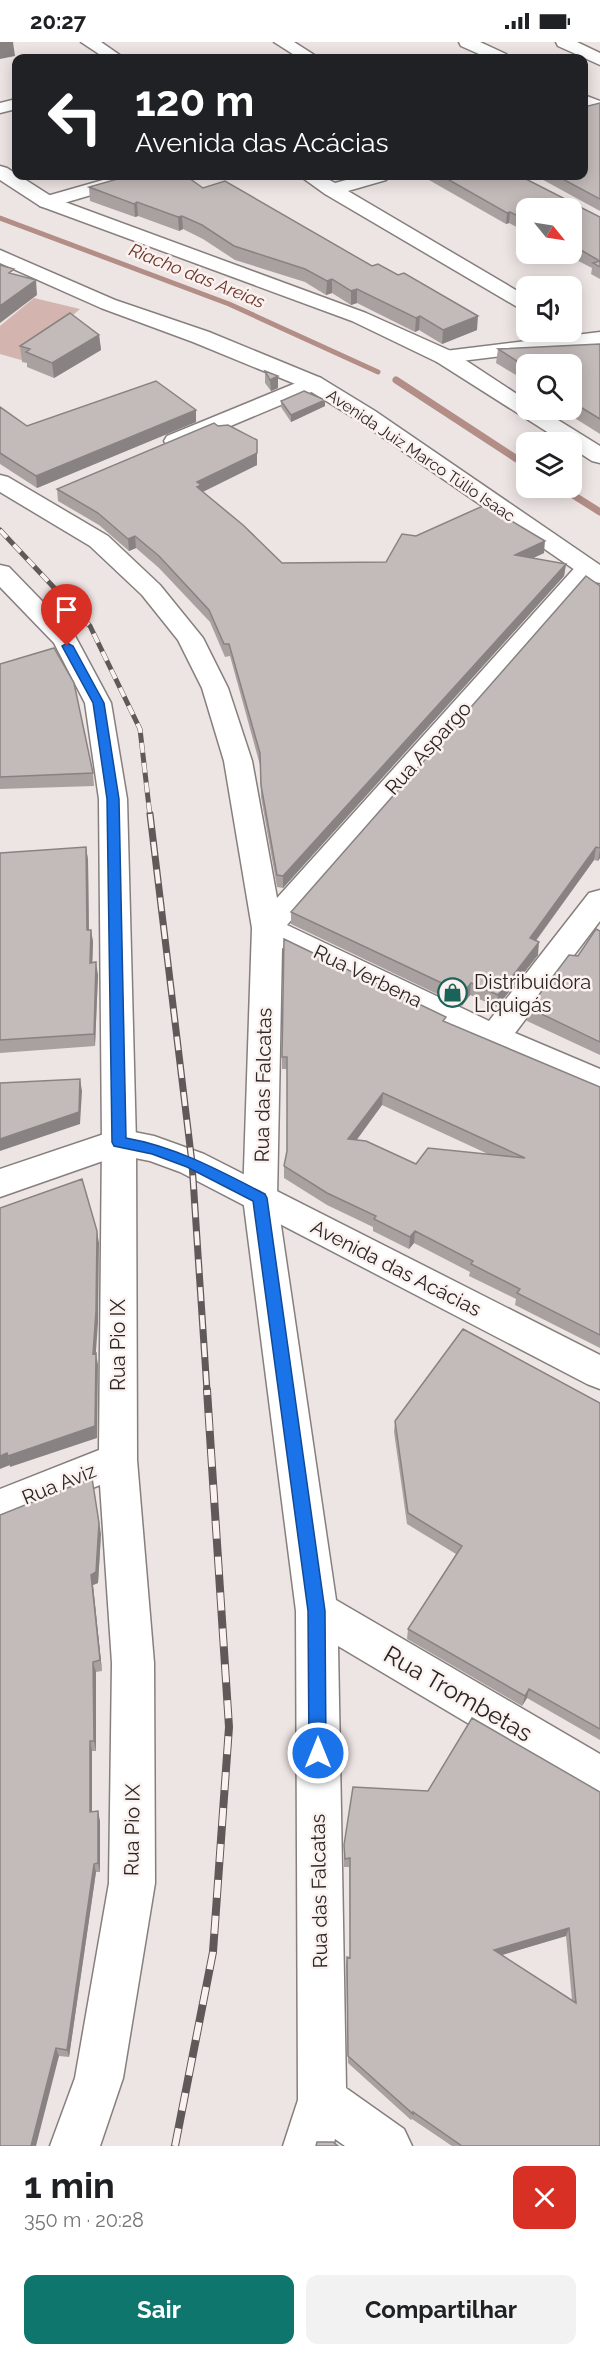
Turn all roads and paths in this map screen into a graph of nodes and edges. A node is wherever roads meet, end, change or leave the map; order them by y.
1 (89, 42) edge
2 (282, 42) edge
3 (467, 42) edge
4 (564, 42) edge
5 (109, 54) edge
6 (304, 54) edge
7 (492, 54) edge
8 (600, 60) edge
9 (13, 180) edge
10 (121, 180) edge
11 (316, 180) edge
12 (366, 180) edge
13 (332, 190) junction
14 (47, 202) junction
15 (0, 256) edge
16 (516, 298) edge
17 (583, 336) edge
18 (600, 351) edge
19 (444, 357) junction
20 (313, 383) junction
21 (516, 402) edge
22 (544, 420) edge
23 (151, 451) edge
24 (600, 456) edge
25 (0, 482) edge
26 (0, 572) edge
27 (594, 572) edge
28 (600, 900) edge
29 (267, 928) junction
30 (494, 1037) junction
31 (600, 1083) edge
32 (119, 1142) junction
33 (0, 1183) edge
34 (260, 1198) junction
35 (600, 1373) edge
36 (118, 1460) junction
37 (0, 1507) edge
38 (316, 1611) junction
39 (600, 1778) edge
40 (322, 2100) junction
41 (75, 2146) edge
42 (308, 2146) edge
43 (387, 2146) edge

1 - 5 street
2 - 6 street
3 - 7 street
4 - 8 street
9 - 14 street
10 - 14 street
11 - 13 street
12 - 13 street
13 - 16 street
14 - 19 street
15 - 20 street, Avenida Juiz Marco Túlio Isaac
17 - 18 street
17 - 19 street
19 - 21 street
20 - 23 street
20 - 27 street, Avenida Juiz Marco Túlio Isaac
22 - 24 street
25 - 29 street, Rua das Falcatas
26 - 32 street, Rua Pio IX
27 - 29 street, Rua Aspargo
28 - 30 street
29 - 30 street, Rua Verbena
29 - 34 street, Rua das Falcatas
30 - 31 street, Rua Verbena
32 - 33 street
32 - 34 street, Avenida das Acácias
32 - 36 street, Rua Pio IX
34 - 35 street, Avenida das Acácias
34 - 38 street, Rua das Falcatas
36 - 37 street, Rua Aviz
36 - 41 street, Rua Pio IX
38 - 39 street, Rua Trombetas
38 - 40 street, Rua das Falcatas
40 - 42 street, Rua das Falcatas
40 - 43 street

